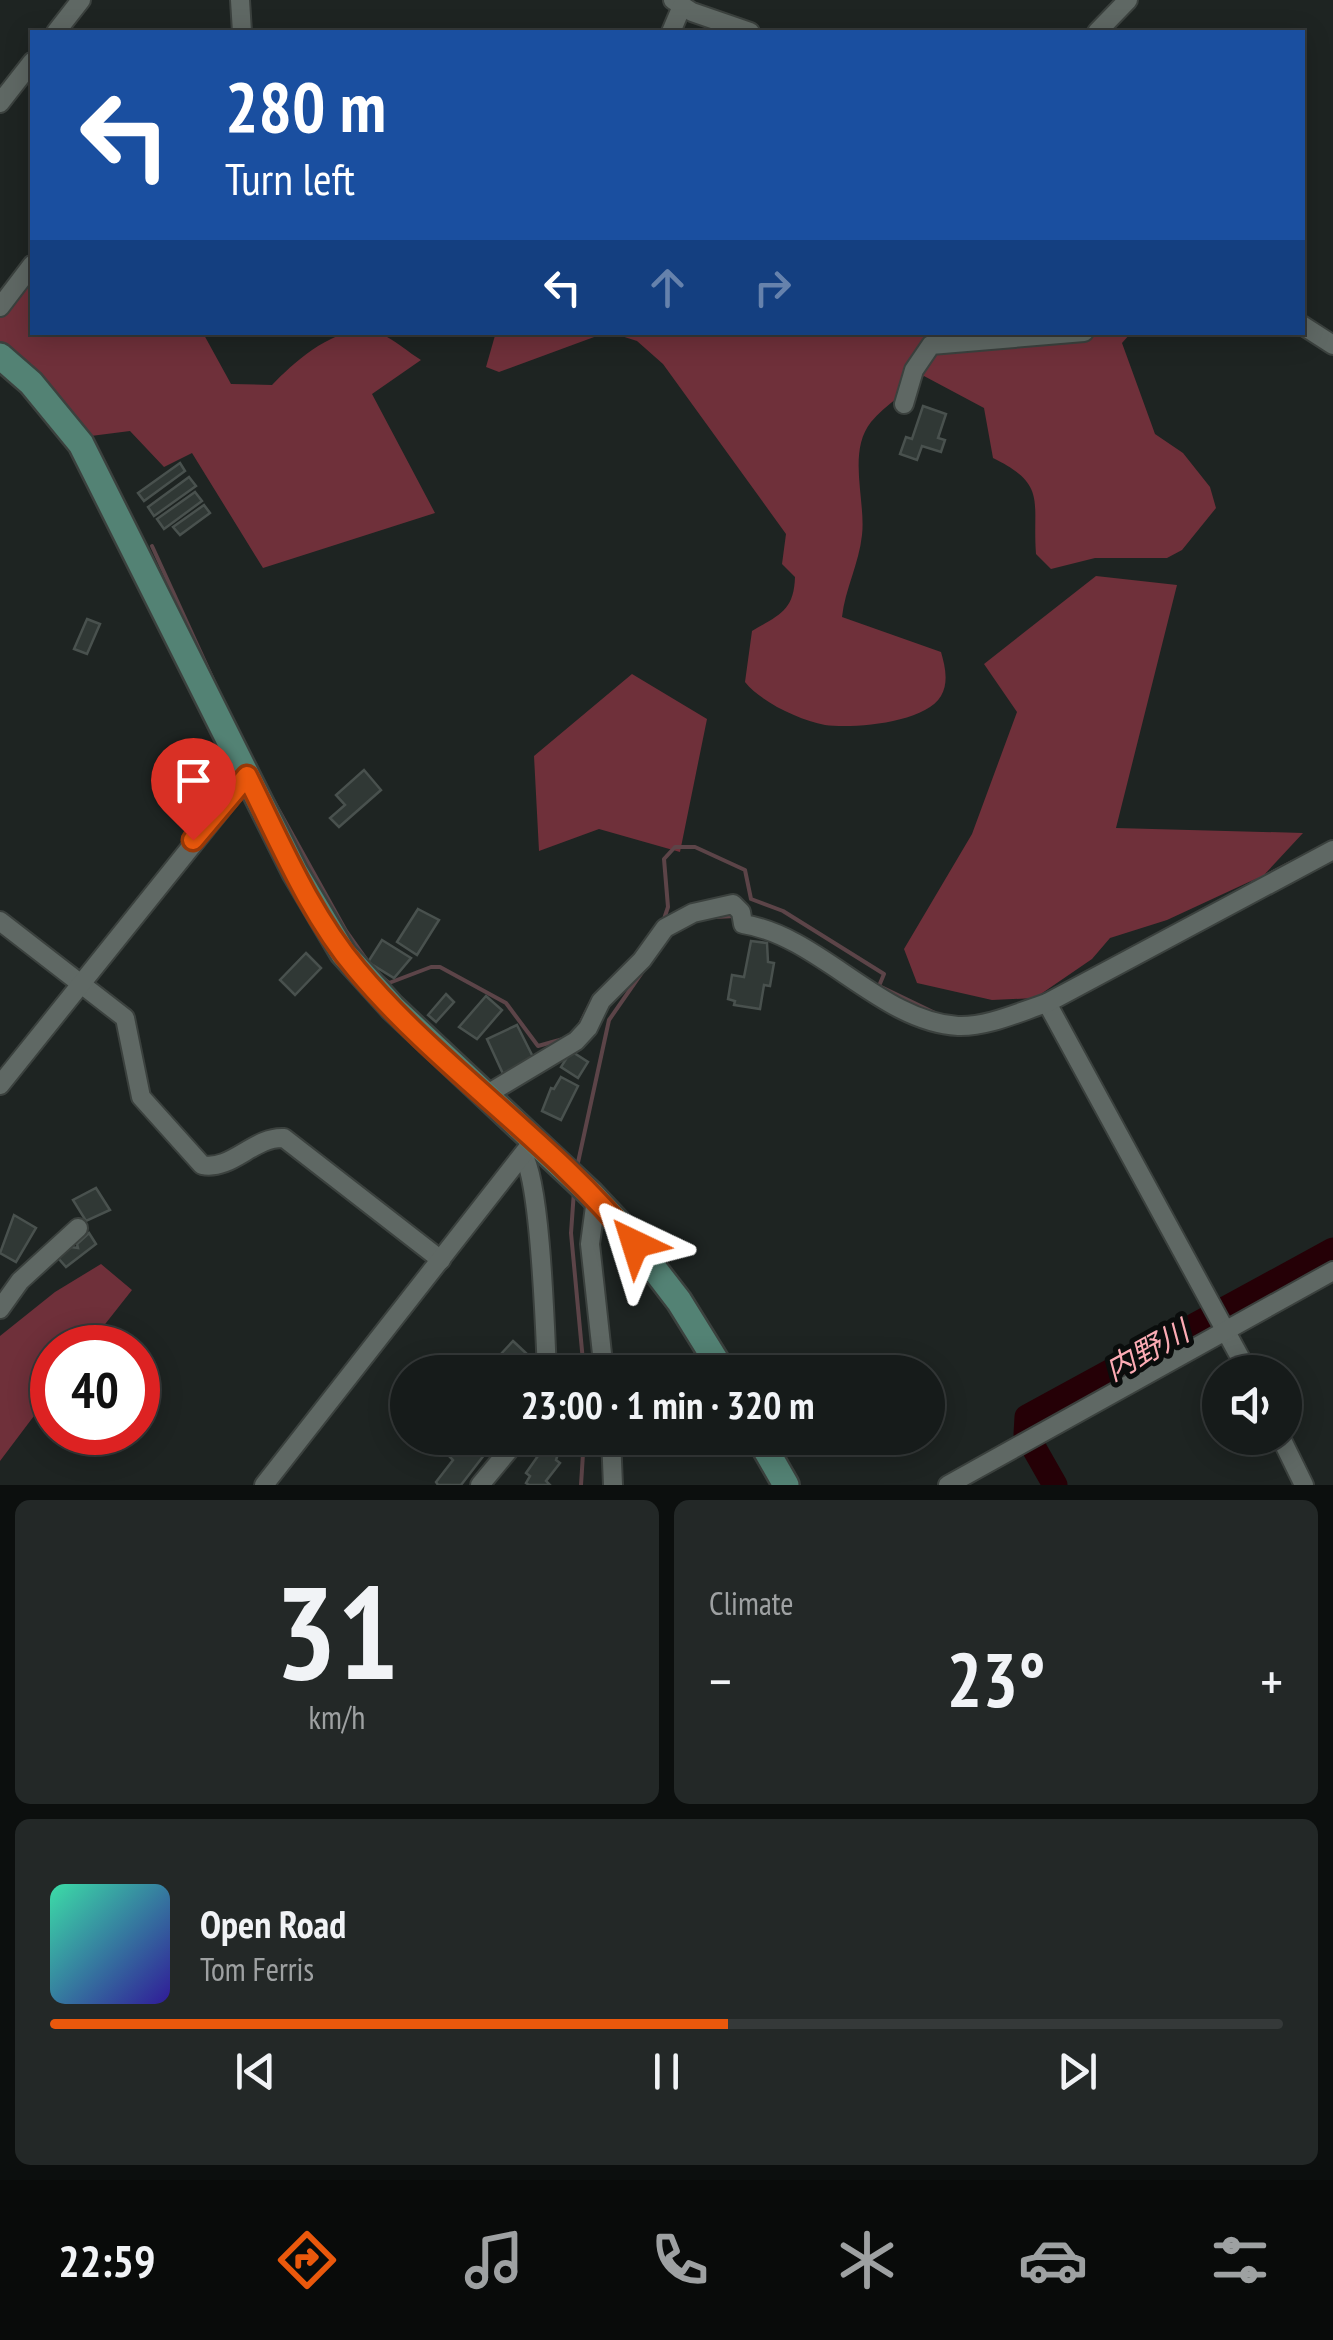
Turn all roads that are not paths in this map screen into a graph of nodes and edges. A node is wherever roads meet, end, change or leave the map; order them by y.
1 (82, 0) edge
2 (240, 0) edge
3 (1128, 0) edge
4 (678, 3) edge
5 (58, 30) edge
6 (242, 30) edge
7 (671, 30) edge
8 (745, 30) edge
9 (1100, 30) edge
10 (30, 64) edge
11 (0, 102) edge
12 (30, 268) edge
13 (0, 307) edge
14 (1305, 327) edge
15 (1051, 335) edge
16 (1333, 345) edge
17 (0, 356) edge
18 (904, 404) dead end
19 (247, 776) junction
20 (1333, 850) edge
21 (0, 921) edge
22 (79, 982) junction
23 (1047, 1002) junction
24 (0, 1086) edge
25 (486, 1095) junction
26 (528, 1147) junction
27 (596, 1199) junction
28 (78, 1228) dead end
29 (441, 1260) junction
30 (1333, 1272) edge
31 (0, 1309) edge
32 (1226, 1331) junction
33 (546, 1355) edge
34 (602, 1355) edge
35 (712, 1355) edge
36 (1239, 1355) edge
37 (506, 1455) edge
38 (611, 1455) edge
39 (769, 1455) edge
40 (1289, 1455) edge
41 (264, 1485) edge
42 (480, 1485) edge
43 (613, 1485) edge
44 (786, 1485) edge
45 (948, 1485) edge
46 (1304, 1485) edge

1 - 5 street
2 - 6 street
3 - 9 street
4 - 7 street
4 - 8 street
10 - 11 street
12 - 13 street
14 - 16 street
15 - 18 street
17 - 19 street
19 - 22 street
19 - 25 street
20 - 23 street
21 - 22 street
22 - 24 street
22 - 29 street
23 - 25 street
23 - 32 street
25 - 26 street
26 - 27 street
26 - 29 street
26 - 33 street
27 - 34 street
27 - 35 street
28 - 31 street
29 - 41 street
30 - 32 street
32 - 36 street
32 - 45 street
37 - 42 street
38 - 43 street
39 - 44 street
40 - 46 street

